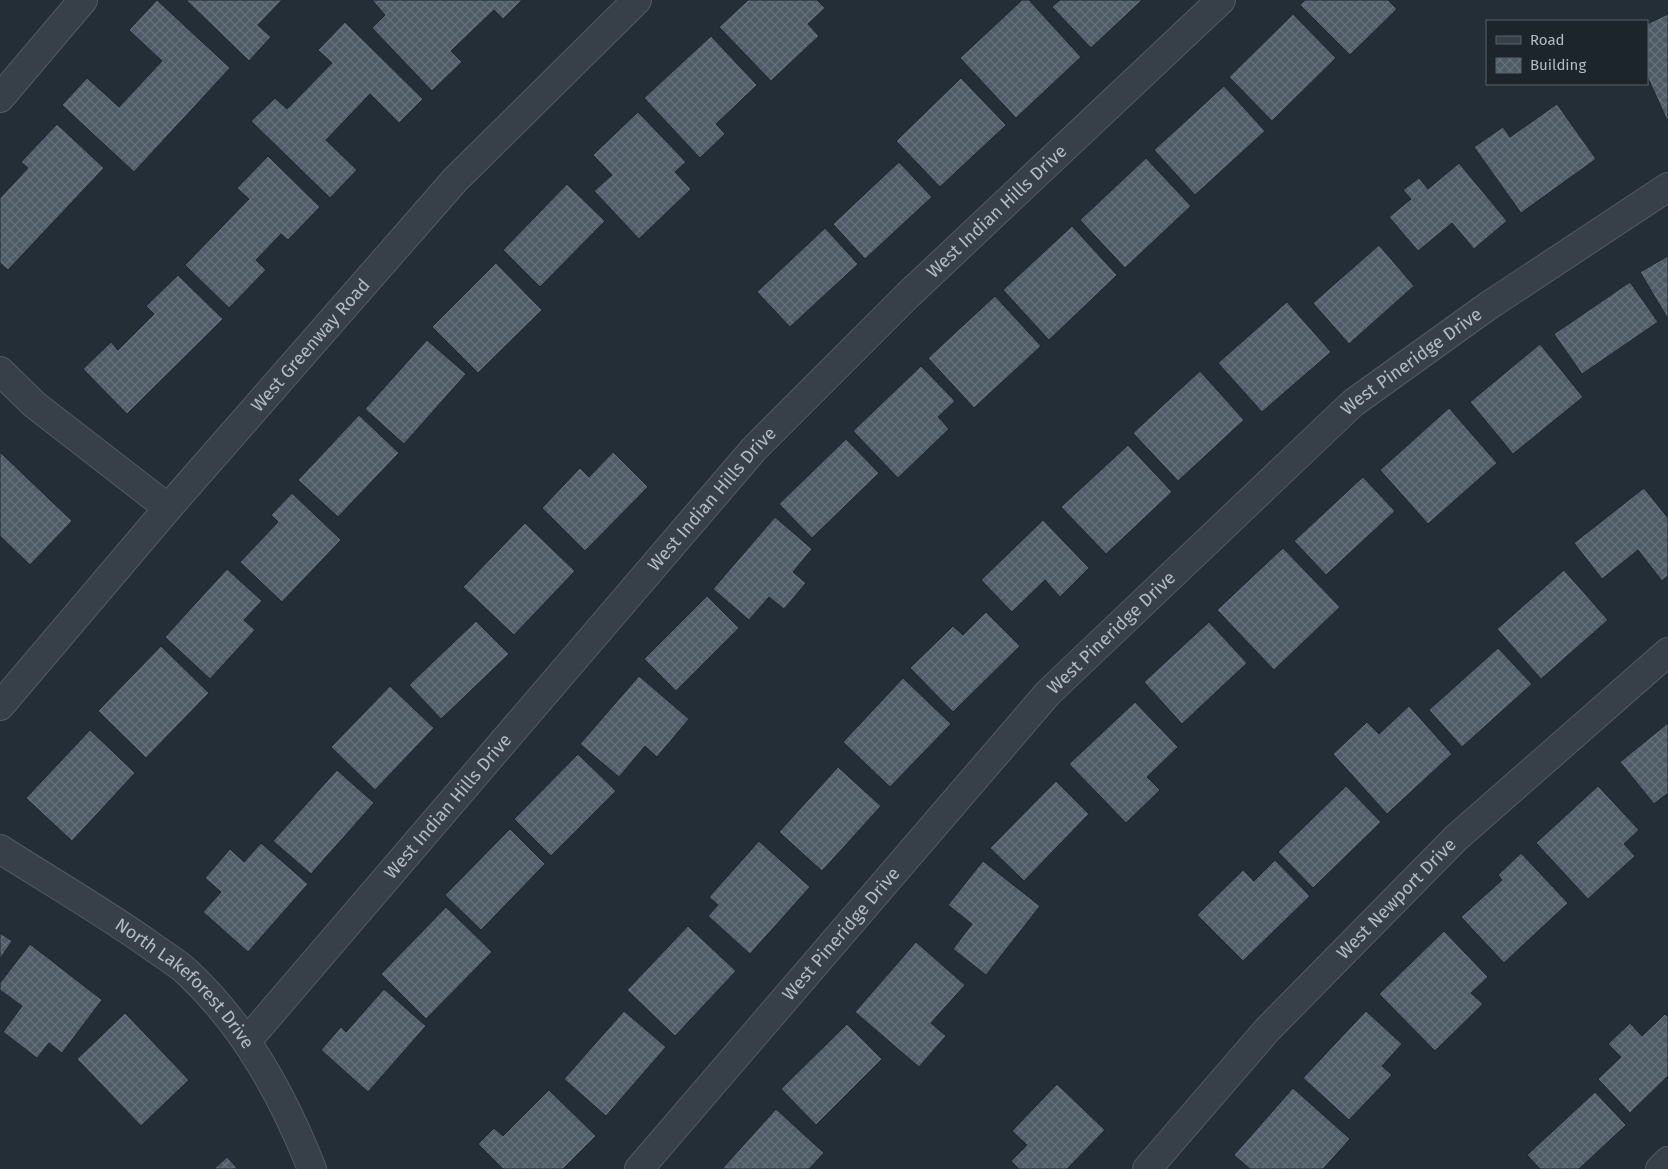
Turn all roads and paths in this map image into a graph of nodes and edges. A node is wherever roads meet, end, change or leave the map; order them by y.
1 (83, 0) edge
2 (637, 0) edge
3 (1221, 0) edge
4 (0, 98) edge
5 (1668, 187) edge
6 (0, 371) edge
7 (168, 508) junction
8 (1668, 652) edge
9 (0, 706) edge
10 (0, 849) edge
11 (247, 1041) junction
12 (1668, 1160) edge
13 (312, 1169) edge
14 (640, 1169) edge
15 (1148, 1169) edge
16 (1660, 1169) edge

1 - 4 street
2 - 7 street, West Greenway Road
3 - 11 street, West Indian Hills Drive
5 - 14 street, West Pineridge Drive
6 - 7 street
7 - 9 street, West Greenway Road
8 - 15 street, West Newport Drive
10 - 11 street, North Lakeforest Drive
11 - 13 street, North Lakeforest Drive
12 - 16 street

